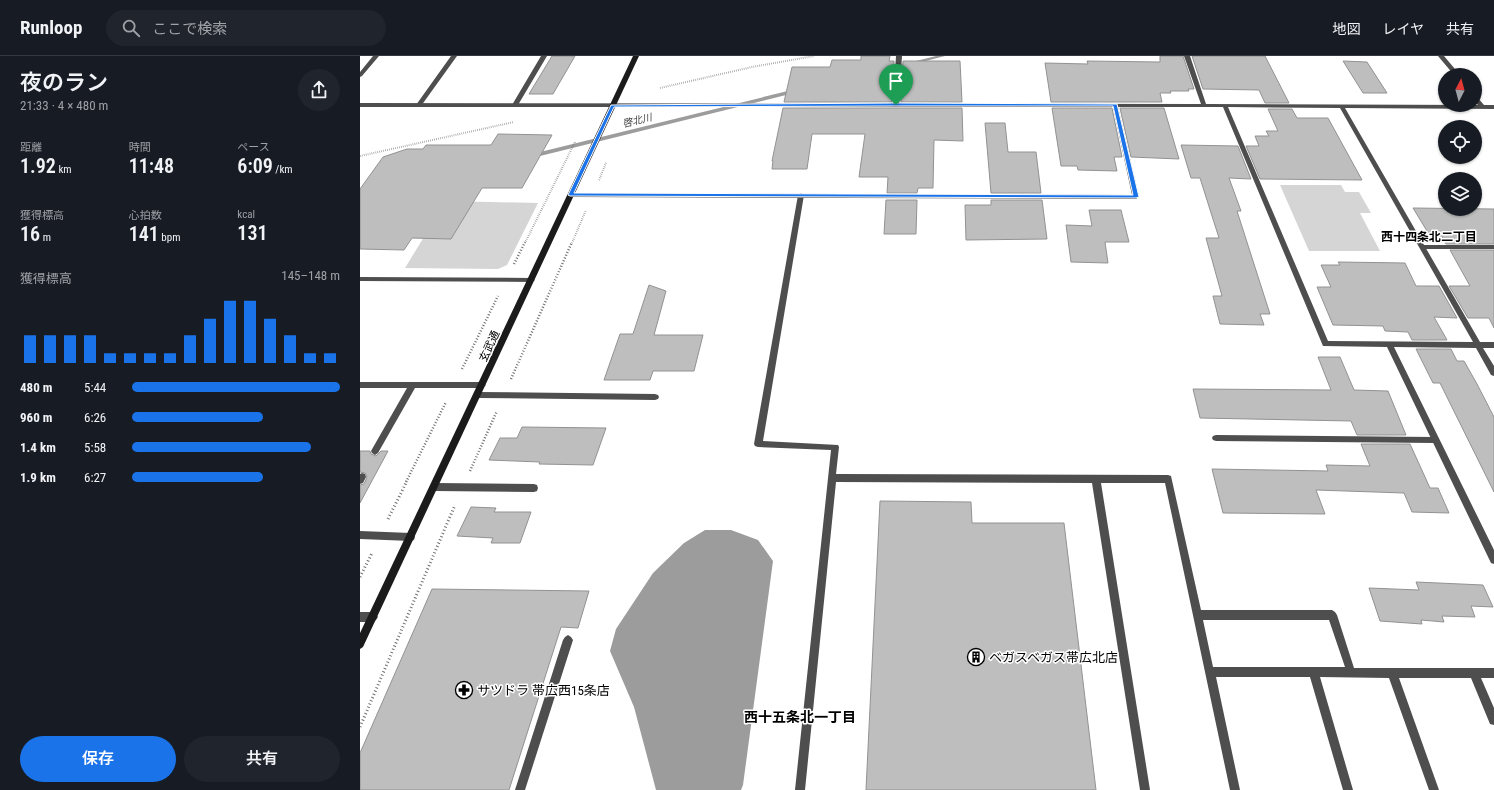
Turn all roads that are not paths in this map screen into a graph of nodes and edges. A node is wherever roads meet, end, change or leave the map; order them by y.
1 (376, 56) edge
2 (454, 56) edge
3 (544, 56) edge
4 (636, 56) edge
5 (899, 56) edge
6 (1187, 56) edge
7 (1441, 56) edge
8 (1451, 68) edge
9 (360, 75) edge
10 (360, 105) edge
11 (418, 105) junction
12 (515, 105) junction
13 (896, 105) junction
14 (1115, 105) junction
15 (613, 106) junction
16 (1204, 106) junction
17 (1225, 106) junction
18 (1342, 107) junction
19 (1438, 107) edge
20 (1482, 107) edge
21 (1494, 107) edge
22 (570, 195) junction
23 (801, 195) junction
24 (1422, 247) junction
25 (1494, 247) edge
26 (360, 279) edge
27 (532, 280) junction
28 (1389, 344) junction
29 (1478, 345) junction
30 (1494, 345) edge
31 (1494, 373) edge
32 (360, 384) edge
33 (413, 385) junction
34 (482, 385) junction
35 (478, 395) junction
36 (655, 397) dead end
37 (1216, 438) dead end
38 (1435, 440) junction
39 (375, 451) dead end
40 (832, 478) junction
41 (1096, 479) junction
42 (435, 487) junction
43 (534, 488) dead end
44 (360, 535) edge
45 (411, 537) junction
46 (1494, 560) edge
47 (1197, 615) junction
48 (360, 617) edge
49 (373, 617) junction
50 (568, 640) dead end
51 (360, 644) edge
52 (1209, 672) junction
53 (1313, 672) junction
54 (1351, 672) junction
55 (1392, 672) junction
56 (1474, 673) junction
57 (1494, 673) edge
58 (1494, 720) edge
59 (520, 790) edge
60 (800, 790) edge
61 (1145, 790) edge
62 (1235, 790) edge
63 (1348, 790) edge
64 (1434, 790) edge

1 - 9 street
2 - 11 street
3 - 12 street
4 - 15 street, 玄武通
5 - 13 street
6 - 16 street
7 - 8 street
10 - 11 street
11 - 12 street
12 - 15 street
13 - 14 street
13 - 15 street
14 - 16 street
14 - 23 street
15 - 22 street, 玄武通
16 - 17 street
17 - 18 street
17 - 28 street
18 - 19 street
18 - 24 street
20 - 21 street
22 - 23 street
22 - 27 street, 玄武通
23 - 40 street
24 - 25 street
24 - 29 street
26 - 27 street
27 - 34 street, 玄武通
28 - 29 street
28 - 38 street
29 - 30 street
29 - 31 street
32 - 33 street
33 - 34 street
33 - 39 street
34 - 35 street, 玄武通
35 - 36 street
35 - 42 street, 玄武通
37 - 38 street
38 - 46 street
40 - 41 street
40 - 60 street
41 - 47 street
41 - 61 street
42 - 43 street
42 - 45 street, 玄武通
44 - 45 street
45 - 49 street, 玄武通
47 - 52 street
47 - 54 street
48 - 49 street
49 - 51 street, 玄武通
50 - 59 street
52 - 53 street
52 - 62 street
53 - 54 street
53 - 63 street
54 - 55 street
55 - 56 street
55 - 64 street
56 - 57 street
56 - 58 street

